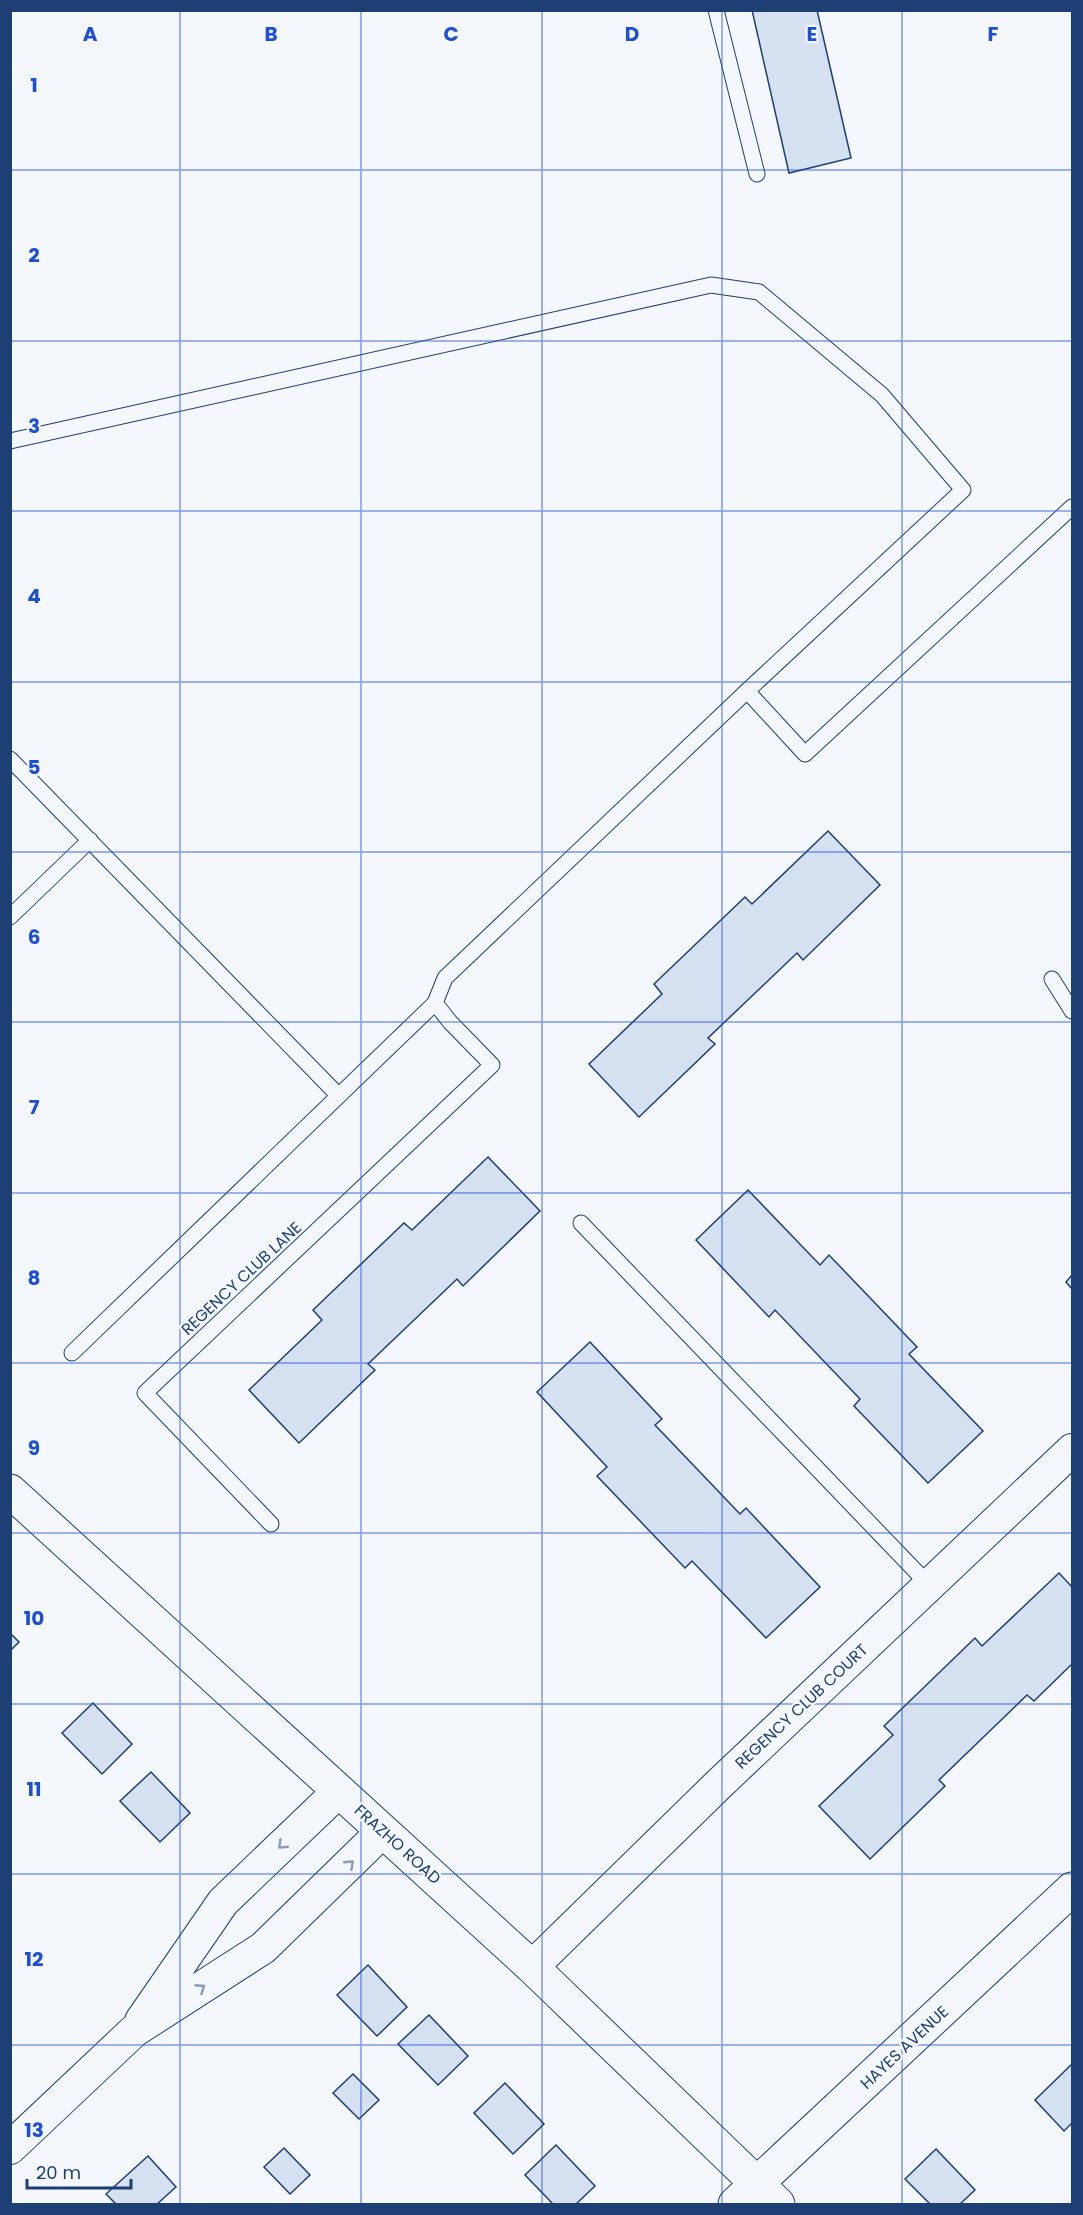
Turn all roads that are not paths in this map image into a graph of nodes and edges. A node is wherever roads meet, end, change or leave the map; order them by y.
1 (716, 10) edge
2 (757, 174) dead end
3 (10, 441) edge
4 (1072, 507) edge
5 (747, 691) junction
6 (10, 759) edge
7 (90, 840) junction
8 (10, 917) edge
9 (1052, 979) dead end
10 (435, 1003) junction
11 (1072, 1011) edge
12 (338, 1095) junction
13 (581, 1223) dead end
14 (72, 1353) dead end
15 (1072, 1450) edge
16 (10, 1491) edge
17 (271, 1524) dead end
18 (929, 1585) junction
19 (339, 1791) junction
20 (383, 1831) junction
21 (1072, 1889) edge
22 (532, 1966) junction
23 (134, 2031) junction
24 (10, 2148) edge
25 (757, 2197) edge

1 - 2 lane
3 - 5 lane
4 - 5 lane
5 - 10 lane
6 - 7 lane
7 - 8 lane
7 - 12 lane
9 - 11 lane
10 - 12 lane
10 - 17 lane, REGENCY CLUB LANE
12 - 14 lane
13 - 18 lane
15 - 18 street, REGENCY CLUB COURT
16 - 19 street, FRAZHO ROAD
18 - 22 street, REGENCY CLUB COURT
19 - 20 street, FRAZHO ROAD
19 -> 23 street
20 - 22 street, FRAZHO ROAD
23 -> 20 street
21 - 25 street, HAYES AVENUE
22 - 25 street, FRAZHO ROAD
23 - 24 street

